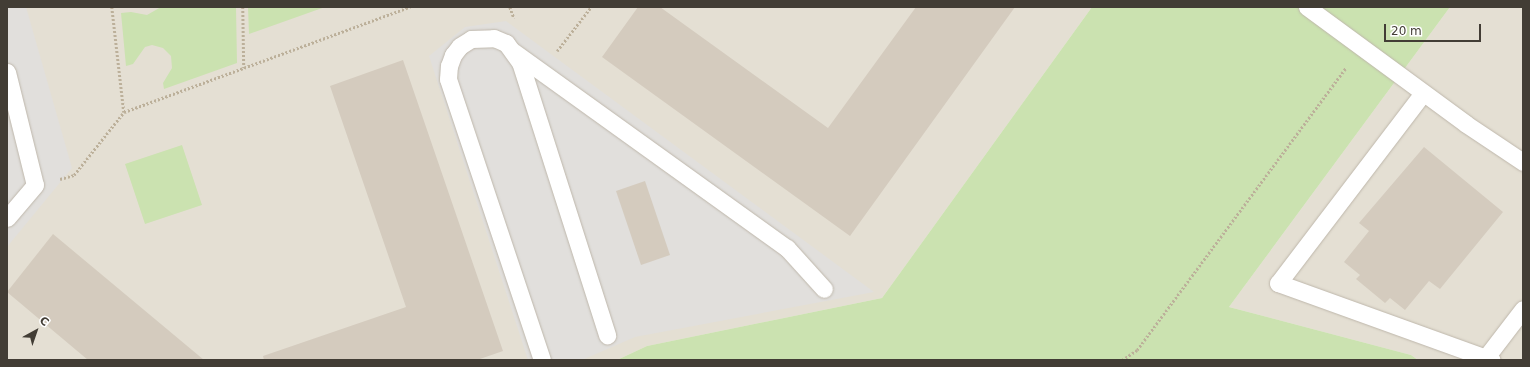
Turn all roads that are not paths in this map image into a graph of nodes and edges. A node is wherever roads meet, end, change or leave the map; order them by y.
1 (1307, 7) edge
2 (514, 51) junction
3 (7, 72) edge
4 (1423, 93) junction
5 (1523, 162) edge
6 (7, 218) edge
7 (824, 289) dead end
8 (1523, 309) edge
9 (607, 335) dead end
10 (1490, 358) edge
11 (542, 360) edge

1 - 4 lane
2 - 7 lane
2 - 9 lane
2 - 11 lane
3 - 6 lane
4 - 5 lane
4 - 10 lane
8 - 10 lane

